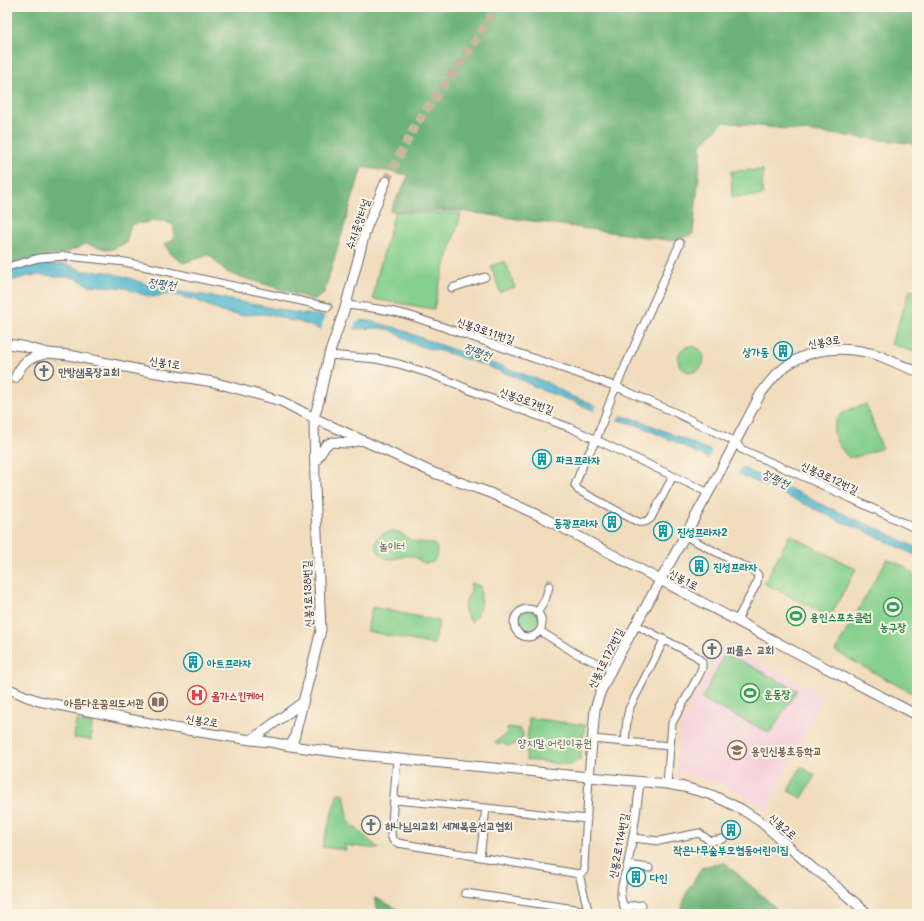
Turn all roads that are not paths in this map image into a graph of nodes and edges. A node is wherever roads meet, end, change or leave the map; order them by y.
1 (386, 182) tunnel mouth
2 (680, 243) dead end
3 (7, 267) edge
4 (485, 276) dead end
5 (452, 288) dead end
6 (328, 307) dead end
7 (345, 307) junction
8 (7, 344) edge
9 (48, 353) junction
10 (329, 355) junction
11 (917, 371) edge
12 (15, 378) dead end
13 (617, 387) junction
14 (314, 418) junction
15 (362, 440) junction
16 (596, 440) junction
17 (734, 446) junction
18 (315, 463) junction
19 (673, 476) junction
20 (709, 493) junction
21 (917, 529) edge
22 (685, 536) junction
23 (661, 580) junction
24 (549, 586) tunnel mouth
25 (538, 612) junction
26 (736, 620) junction
27 (636, 625) junction
28 (540, 631) junction
29 (664, 640) junction
30 (611, 669) junction
31 (7, 688) edge
32 (303, 702) junction
33 (917, 715) edge
34 (592, 739) junction
35 (251, 740) junction
36 (625, 742) junction
37 (290, 746) junction
38 (670, 746) junction
39 (397, 758) junction
40 (589, 777) junction
41 (640, 782) junction
42 (667, 784) junction
43 (394, 800) junction
44 (486, 808) junction
45 (587, 819) junction
46 (633, 838) junction
47 (723, 839) dead end
48 (480, 857) junction
49 (628, 865) junction
50 (649, 868) dead end
51 (579, 874) junction
52 (464, 893) dead end
53 (642, 905) dead end
54 (589, 912) edge
55 (626, 912) edge
56 (868, 914) edge

1 - 7 street, 수지중앙터널
2 - 13 street
3 - 6 street
4 - 5 street
7 - 10 street
7 - 13 street, 신봉3로11번길
8 - 9 street, 신봉1로
9 - 12 street
9 - 14 street, 신봉1로
10 - 14 street
10 - 16 street, 신봉3로7번길
11 - 17 street, 신봉3로
13 - 16 street
13 - 17 street, 신봉3로11번길
14 - 15 street, 신봉1로
14 - 18 street, 신봉1로138번길
15 - 18 street
15 - 23 street, 신봉1로
16 - 19 street, 신봉3로7번길
16 - 19 street
17 - 20 street, 신봉3로
17 - 21 street, 신봉3로12번길
18 - 32 street, 신봉1로138번길
19 - 20 street, 신봉3로7번길
20 - 22 street
22 - 23 street
22 - 26 street
23 - 26 street, 신봉1로
23 - 27 street, 신봉1로172번길
24 - 25 street
25 - 28 street
25 - 28 street
26 - 33 street, 신봉1로
27 - 29 street
27 - 30 street, 신봉1로172번길
28 - 30 street
29 - 36 street
29 - 38 street
30 - 34 street, 신봉1로172번길
31 - 35 street, 신봉2로
32 - 35 street
32 - 37 street, 신봉1로138번길
34 - 36 street
34 - 40 street, 신봉1로172번길
35 - 37 street, 신봉2로
36 - 38 street
37 - 39 street, 신봉2로
38 - 42 street
39 - 40 street, 신봉2로
39 - 43 street
40 - 41 street, 신봉2로
40 - 45 street
41 - 42 street, 신봉2로
41 - 46 street, 신봉2로114번길
42 - 56 street, 신봉2로
43 - 44 street
43 - 48 street
44 - 45 street
44 - 48 street
45 - 51 street
46 - 47 street
46 - 49 street, 신봉2로114번길
48 - 51 street
49 - 50 street
49 - 55 street, 신봉2로114번길
51 - 54 street
52 - 54 street
53 - 55 street

